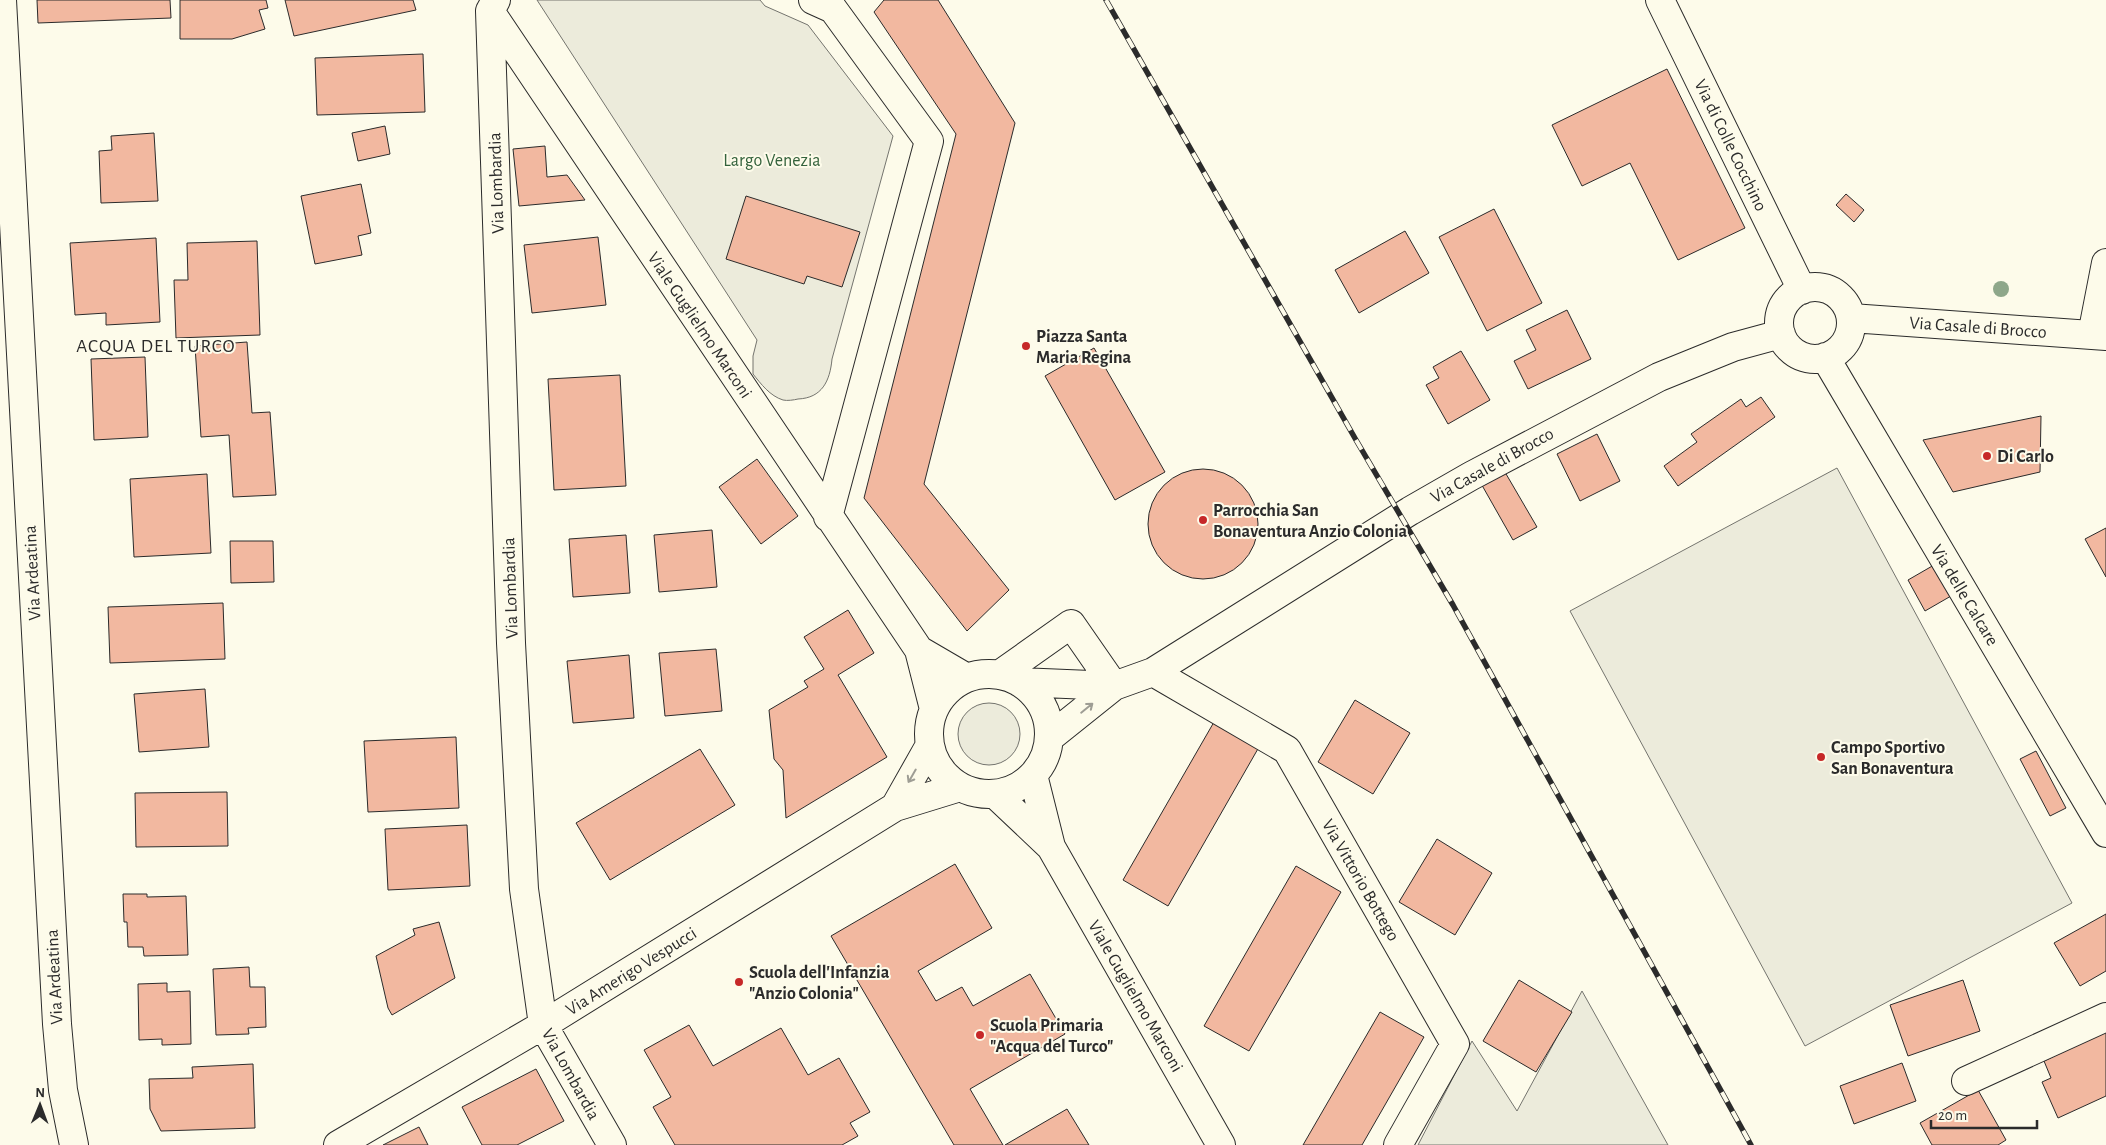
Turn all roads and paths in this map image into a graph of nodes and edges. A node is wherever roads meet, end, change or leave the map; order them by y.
1 (2, 0) edge
2 (813, 0) edge
3 (1660, 0) edge
4 (490, 4) edge
5 (2106, 263) edge
6 (1802, 290) junction
7 (1851, 318) junction
8 (1781, 334) junction
9 (2099, 336) edge
10 (1825, 357) junction
11 (828, 517) junction
12 (919, 650) junction
13 (1153, 672) junction
14 (967, 678) junction
15 (1009, 678) junction
16 (1114, 686) junction
17 (934, 709) junction
18 (1049, 738) junction
19 (930, 745) junction
20 (1033, 775) junction
21 (960, 787) junction
22 (995, 794) junction
23 (895, 807) junction
24 (2106, 833) edge
25 (1051, 847) junction
26 (2106, 1017) edge
27 (543, 1025) junction
28 (1966, 1081) dead end
29 (74, 1145) edge
30 (338, 1145) edge
31 (612, 1145) edge
32 (1221, 1145) edge
33 (1398, 1145) edge

1 - 29 street, Via Ardeatina
2 - 11 street
3 - 6 street, Via di Colle Cocchino
4 - 11 street, Viale Guglielmo Marconi
4 - 27 street, Via Lombardia
5 - 9 street
6 - 7 street
6 - 8 street
7 - 9 street, Via Casale di Brocco
7 - 10 street
8 - 10 street
8 - 13 street, Via Casale di Brocco
10 - 24 street, Via delle Calcare
11 - 12 street, Viale Guglielmo Marconi
12 - 14 street, Viale Guglielmo Marconi
12 - 17 street, Viale Guglielmo Marconi
13 - 16 street, Via Casale di Brocco
13 - 33 street, Via Vittorio Bottego
14 - 15 street
14 - 17 street
15 - 16 street
15 - 16 street
15 - 18 street
18 -> 16 street
17 - 19 street
18 - 20 street
19 - 21 street
19 -> 23 street, Via Amerigo Vespucci
20 - 22 street
20 - 25 street, Viale Guglielmo Marconi
21 - 22 street
21 - 23 street, Via Amerigo Vespucci
22 - 25 street, Viale Guglielmo Marconi
23 - 27 street, Via Amerigo Vespucci
25 - 32 street, Viale Guglielmo Marconi
26 - 28 street
27 - 30 street, Via Amerigo Vespucci
27 - 31 street, Via Lombardia

